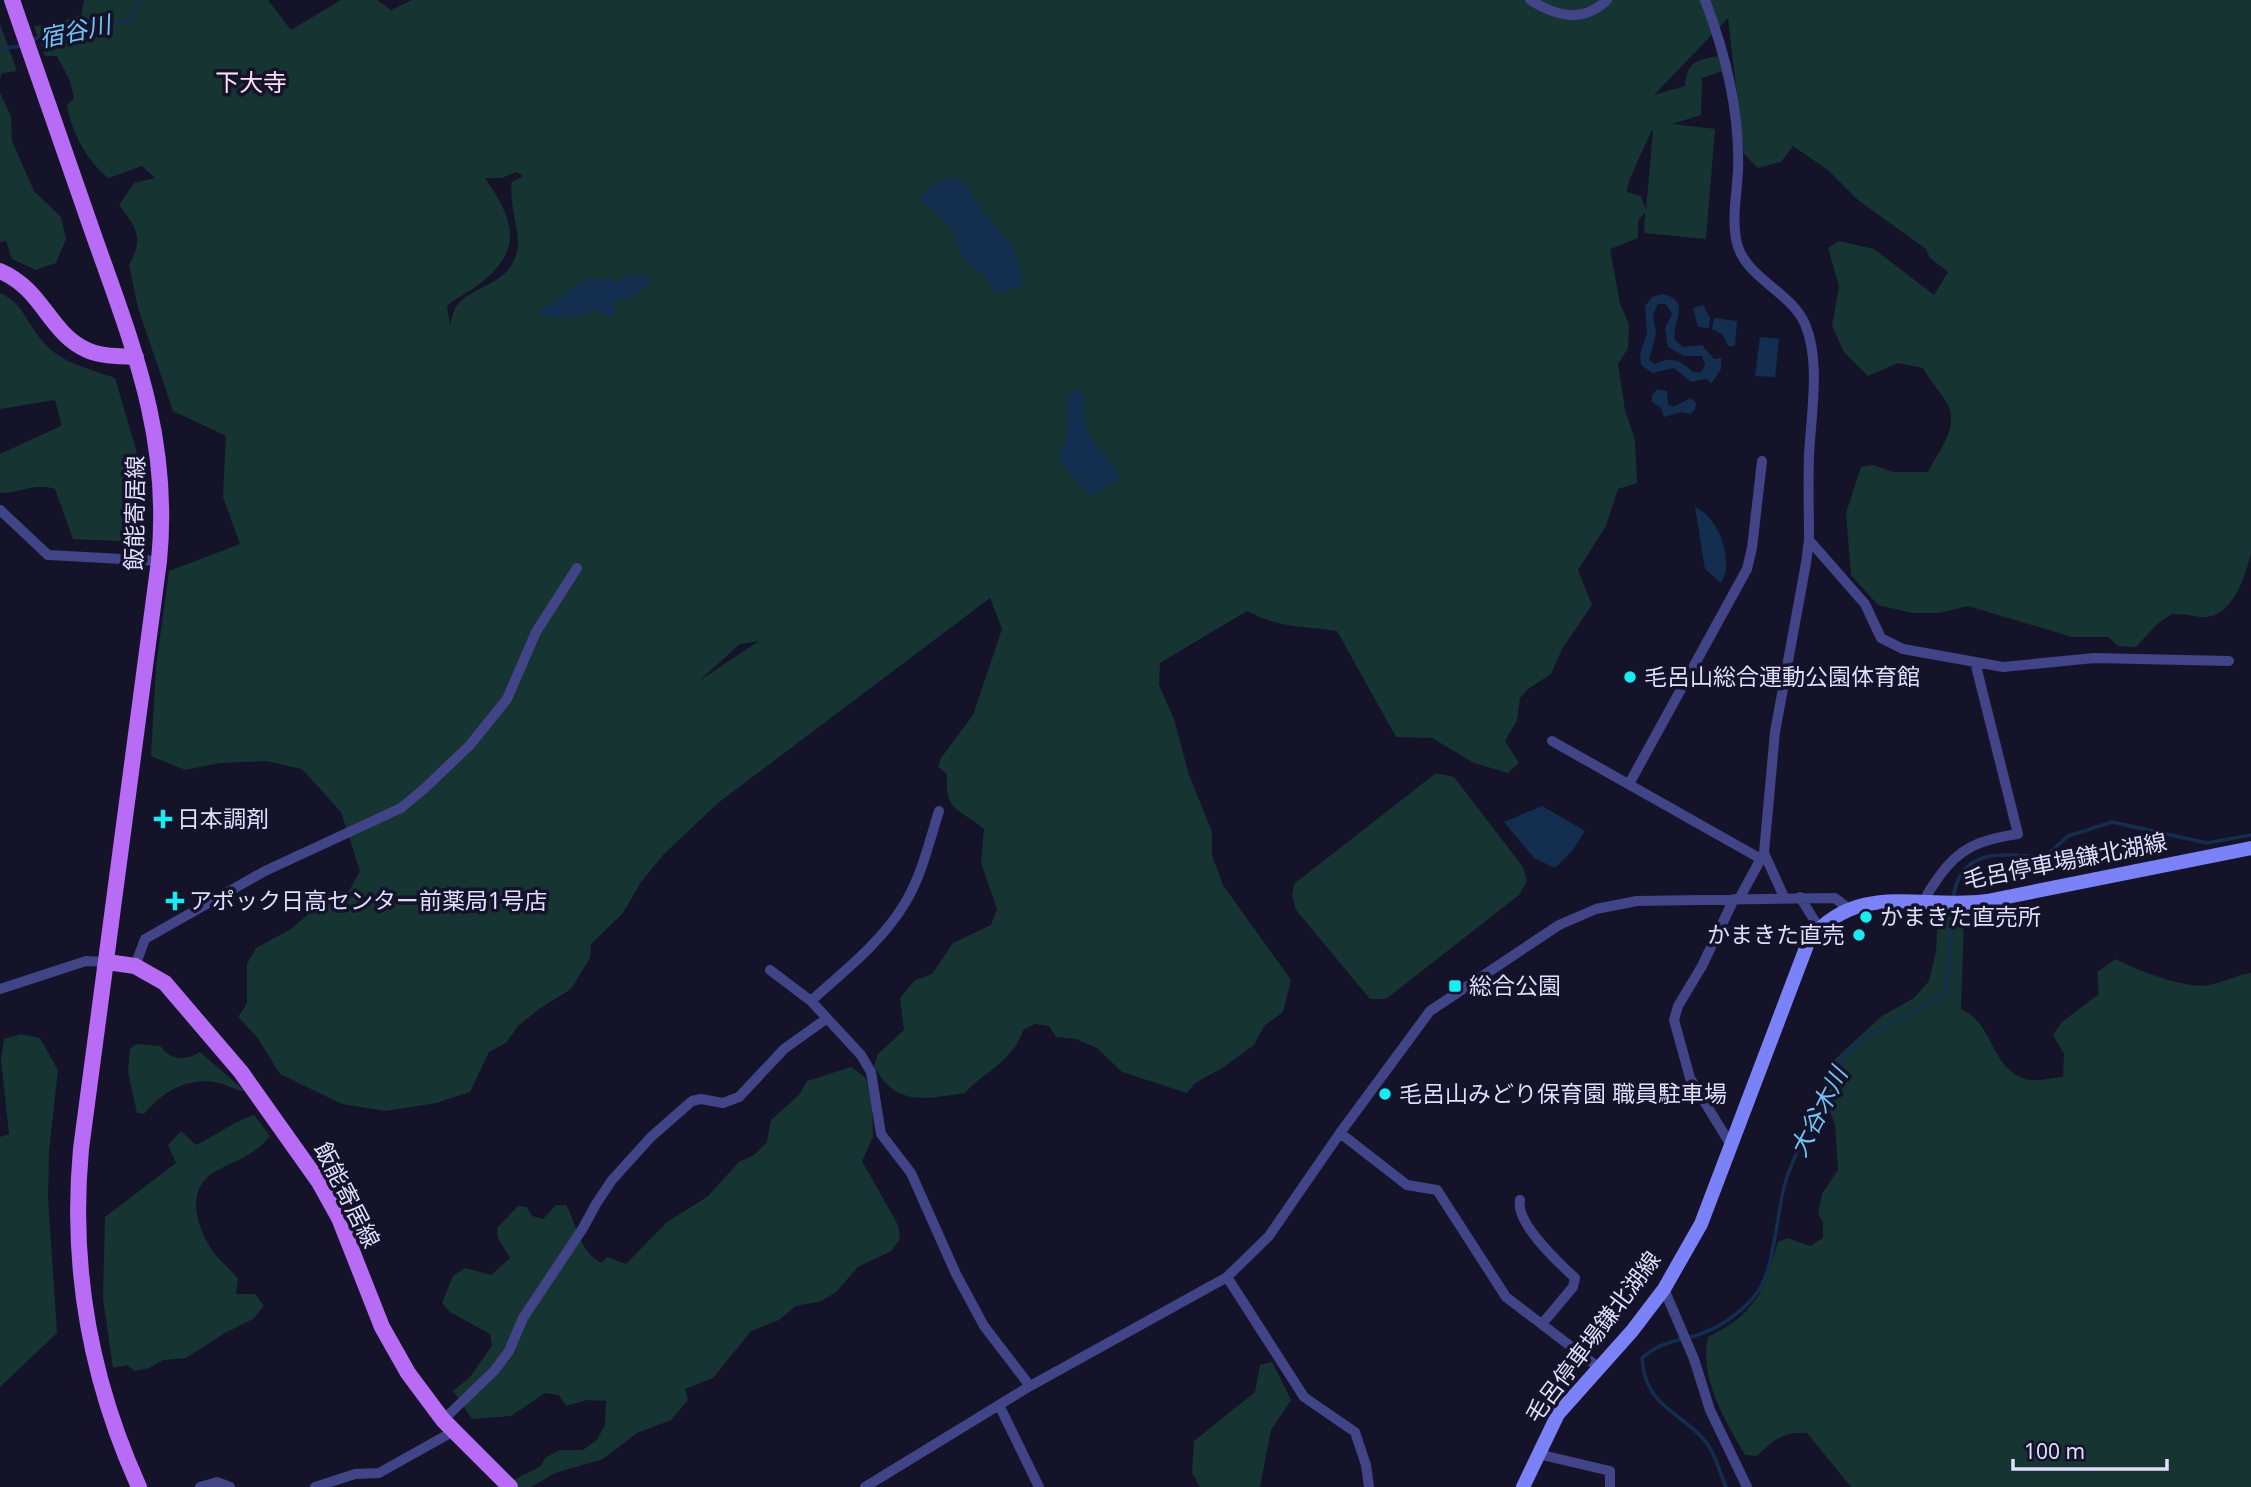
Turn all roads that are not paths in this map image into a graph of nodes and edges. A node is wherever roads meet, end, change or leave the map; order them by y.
1 (1530, 0) edge
2 (1607, 0) edge
3 (1705, 0) edge
4 (15, 8) edge
5 (0, 271) edge
6 (136, 357) junction
7 (1762, 461) dead end
8 (0, 510) edge
9 (1809, 540) junction
10 (159, 561) junction
11 (577, 568) dead end
12 (2229, 661) dead end
13 (1975, 662) junction
14 (1552, 741) dead end
15 (1629, 784) junction
16 (939, 811) dead end
17 (2251, 848) edge
18 (1763, 856) junction
19 (1784, 897) junction
20 (1800, 897) junction
21 (1736, 899) junction
22 (1925, 902) junction
23 (1849, 909) junction
24 (1819, 928) junction
25 (107, 962) junction
26 (135, 966) junction
27 (770, 970) dead end
28 (0, 989) edge
29 (811, 1001) junction
30 (826, 1020) junction
31 (1339, 1133) junction
32 (1732, 1147) junction
33 (1520, 1200) dead end
34 (1227, 1277) junction
35 (1664, 1289) junction
36 (1542, 1324) junction
37 (1598, 1367) junction
38 (1030, 1386) junction
39 (999, 1405) junction
40 (449, 1426) junction
41 (1538, 1454) junction
42 (379, 1473) junction
43 (139, 1487) edge
44 (200, 1487) edge
45 (230, 1487) edge
46 (315, 1487) edge
47 (340, 1487) edge
48 (510, 1487) edge
49 (865, 1487) edge
50 (1039, 1487) edge
51 (1369, 1487) edge
52 (1523, 1487) edge
53 (1610, 1487) edge
54 (1747, 1487) edge

1 - 2 street
3 - 9 street
4 - 6 main road, 飯能寄居線
5 - 6 main road
6 - 10 main road, 飯能寄居線
7 - 15 street
8 - 10 street
9 - 13 street
9 - 18 street
10 - 25 main road, 飯能寄居線
11 - 26 street
12 - 13 street
13 - 22 street
14 - 15 street
15 - 18 street
16 - 29 street
17 - 22 main road, 毛呂停車場鎌北湖線
18 - 19 street
18 - 21 street
19 - 20 street
19 - 21 street
20 - 23 street
20 - 24 street
21 - 31 street
21 - 32 street
22 - 23 main road, 毛呂停車場鎌北湖線
23 - 24 main road, 毛呂停車場鎌北湖線
24 - 32 main road, 毛呂停車場鎌北湖線
25 - 26 main road, 飯能寄居線
25 - 28 street
25 - 43 main road, 飯能寄居線
26 - 40 main road, 飯能寄居線
27 - 29 street
29 - 30 street
30 - 38 street
30 - 40 street
31 - 34 street
31 - 36 street
32 - 35 main road, 毛呂停車場鎌北湖線
33 - 36 street
34 - 38 street
34 - 51 street
35 - 37 main road, 毛呂停車場鎌北湖線
35 - 54 street
36 - 37 street
37 - 41 main road, 毛呂停車場鎌北湖線
38 - 39 street
39 - 49 street
39 - 50 street
40 - 42 street
40 - 48 main road, 飯能寄居線
41 - 52 main road, 毛呂停車場鎌北湖線
41 - 53 street
42 - 46 street
42 - 47 street
44 - 45 street

